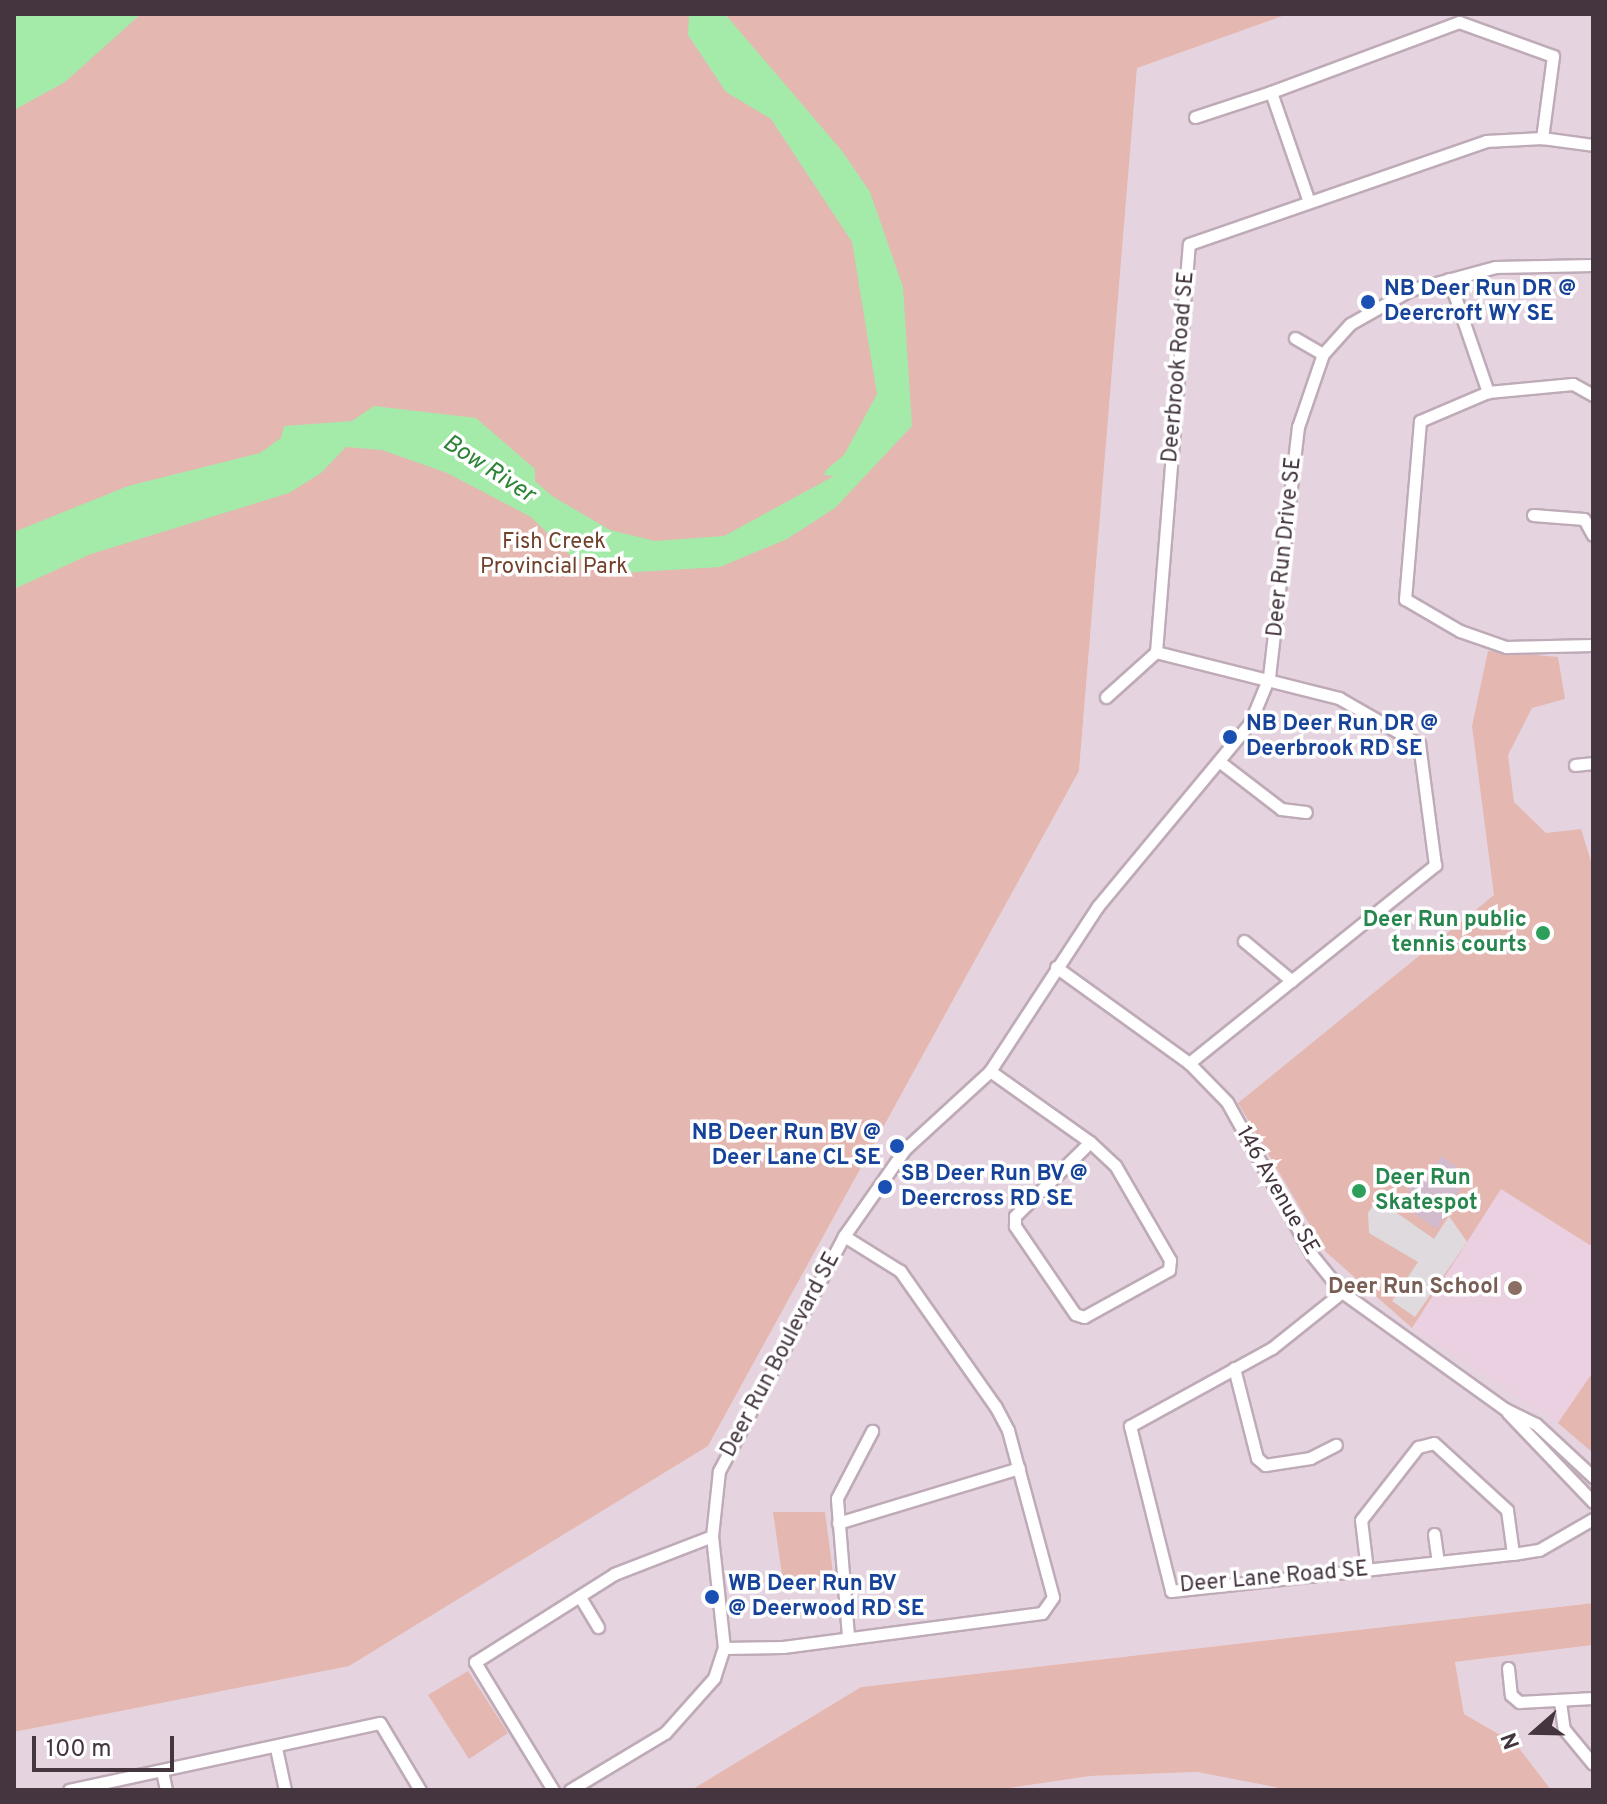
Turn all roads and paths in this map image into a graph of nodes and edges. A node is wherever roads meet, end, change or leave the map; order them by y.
1 (1271, 92) junction
2 (1195, 117) dead end
3 (1542, 138) junction
4 (1593, 145) edge
5 (1308, 199) junction
6 (1593, 265) edge
7 (1449, 279) junction
8 (1295, 338) dead end
9 (1323, 354) junction
10 (1488, 392) junction
11 (1593, 395) edge
12 (1533, 515) dead end
13 (1593, 535) edge
14 (1593, 645) edge
15 (1156, 652) junction
16 (1269, 677) junction
17 (1106, 697) dead end
18 (1220, 762) junction
19 (1593, 763) edge
20 (1575, 765) dead end
21 (1306, 812) dead end
22 (1244, 941) dead end
23 (1056, 967) junction
24 (1292, 981) junction
25 (1189, 1063) junction
26 (990, 1071) junction
27 (1090, 1142) junction
28 (844, 1236) junction
29 (1342, 1292) junction
30 (1234, 1368) junction
31 (1505, 1409) junction
32 (872, 1431) dead end
33 (1336, 1445) dead end
34 (1019, 1468) junction
35 (1593, 1477) edge
36 (1593, 1502) edge
37 (1593, 1519) edge
38 (838, 1523) junction
39 (1434, 1534) dead end
40 (712, 1536) junction
41 (1513, 1554) junction
42 (1438, 1562) junction
43 (1367, 1570) junction
44 (580, 1597) junction
45 (598, 1627) dead end
46 (848, 1636) junction
47 (724, 1648) junction
48 (1508, 1668) dead end
49 (1593, 1698) edge
50 (1560, 1702) junction
51 (276, 1748) junction
52 (1593, 1764) edge
53 (162, 1771) junction
54 (69, 1790) edge
55 (166, 1790) edge
56 (285, 1790) edge
57 (420, 1790) edge
58 (553, 1790) edge
59 (570, 1790) edge

1 - 2 street
1 - 3 street
1 - 5 street
3 - 4 street, Deerbrook Road SE
3 - 5 street, Deerbrook Road SE
5 - 15 street, Deerbrook Road SE
6 - 7 street, Deer Run Drive SE
7 - 9 street, Deer Run Drive SE
7 - 10 street
8 - 9 street
9 - 16 street, Deer Run Drive SE
10 - 11 street
10 - 14 street
12 - 13 street
15 - 16 street
15 - 17 street
16 - 18 street, Deer Run Drive SE
16 - 24 street
18 - 21 street
18 - 23 street, Deer Run Drive SE
19 - 20 street
22 - 24 street
23 - 25 street, 146 Avenue SE
23 - 26 street, Deer Run Boulevard SE
24 - 25 street
25 - 29 street, 146 Avenue SE
26 - 27 street
26 - 28 street, Deer Run Boulevard SE
27 - 27 street
28 - 34 street
28 - 40 street, Deer Run Boulevard SE
29 - 30 street, Deer Lane Road SE
29 - 31 street, 146 Avenue SE
30 - 33 street
30 - 43 street, Deer Lane Road SE
31 - 35 street, 146 Avenue SE
31 - 36 street, 146 Avenue SE
32 - 38 street
34 - 38 street
34 - 46 street
37 - 41 street, Deer Lane Road SE
38 - 46 street
39 - 42 street
40 - 44 street
40 - 47 street, Deer Run Boulevard SE
41 - 42 street, Deer Lane Road SE
41 - 43 street
42 - 43 street, Deer Lane Road SE
44 - 45 street
44 - 58 street
46 - 47 street
47 - 59 street
48 - 50 street
49 - 50 street
50 - 52 street
51 - 53 street
51 - 56 street
51 - 57 street
53 - 54 street
53 - 55 street

